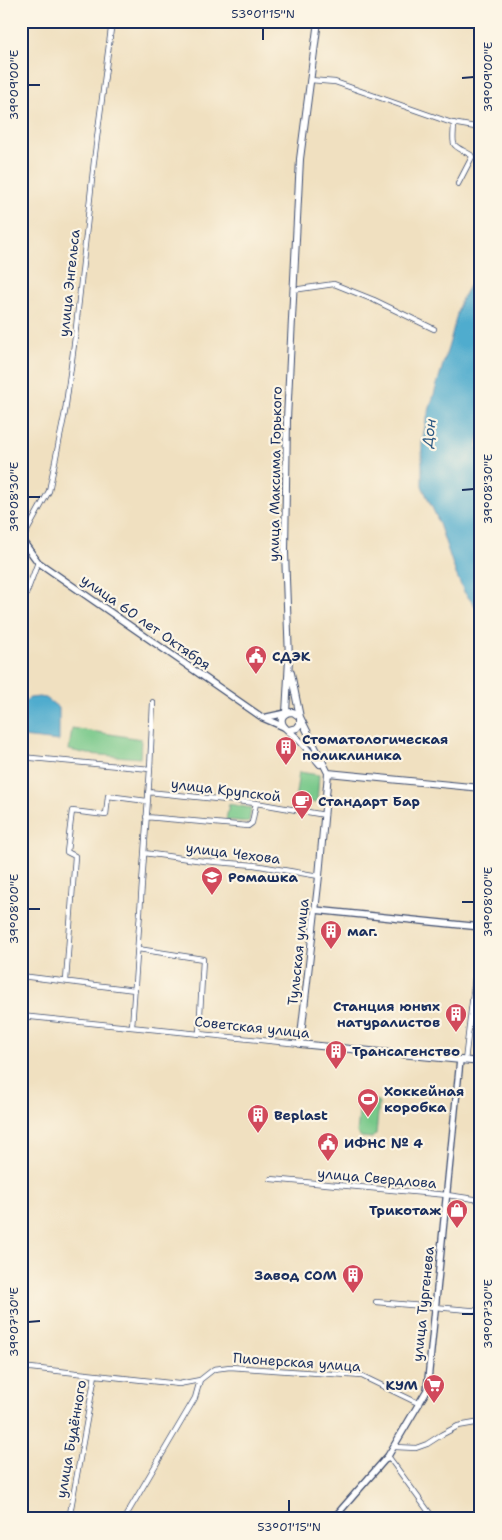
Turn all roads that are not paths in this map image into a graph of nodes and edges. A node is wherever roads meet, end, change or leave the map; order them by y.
1 (112, 21) edge
2 (318, 21) edge
3 (310, 80) junction
4 (454, 123) junction
5 (481, 128) edge
6 (458, 184) dead end
7 (293, 290) junction
8 (434, 329) dead end
9 (22, 539) edge
10 (38, 562) junction
11 (21, 615) edge
12 (289, 659) junction
13 (153, 702) dead end
14 (286, 713) junction
15 (300, 717) junction
16 (263, 718) junction
17 (286, 728) junction
18 (21, 757) edge
19 (150, 769) junction
20 (328, 773) junction
21 (481, 788) edge
22 (148, 792) junction
23 (147, 801) junction
24 (256, 803) junction
25 (325, 815) junction
26 (146, 817) junction
27 (144, 853) junction
28 (319, 876) junction
29 (315, 910) junction
30 (481, 927) edge
31 (138, 949) junction
32 (21, 976) edge
33 (66, 981) junction
34 (135, 990) junction
35 (21, 1016) edge
36 (132, 1027) junction
37 (199, 1034) junction
38 (300, 1044) junction
39 (463, 1060) junction
40 (481, 1062) edge
41 (271, 1179) dead end
42 (446, 1195) junction
43 (481, 1200) edge
44 (376, 1302) dead end
45 (436, 1306) junction
46 (481, 1311) edge
47 (21, 1367) edge
48 (95, 1375) junction
49 (200, 1380) junction
50 (420, 1404) junction
51 (481, 1422) edge
52 (395, 1446) junction
53 (388, 1456) junction
54 (69, 1519) edge
55 (124, 1519) edge
56 (333, 1519) edge
57 (434, 1519) edge

1 - 9 street, улица Энгельса
2 - 3 main road, улица Максима Горького
3 - 4 street
3 - 7 main road, улица Максима Горького
4 - 5 street
4 - 6 street
7 - 8 street
7 - 12 main road, улица Максима Горького
9 - 10 street, улица 60 лет Октября
10 - 11 street
10 - 16 street, улица 60 лет Октября
12 - 14 main road, улица Максима Горького
12 - 15 main road, улица Максима Горького
13 - 19 street
14 - 15 main road
14 - 16 street
14 - 17 main road
15 - 17 main road
15 - 20 main road
16 - 17 street, улица 60 лет Октября
17 - 20 main road
18 - 19 street
19 - 22 street
20 - 21 main road
20 - 25 main road, Тульская улица
22 - 23 street
22 - 24 street, улица Крупской
23 - 26 street
23 - 33 street
24 - 25 street, улица Крупской
24 - 26 street
25 - 28 main road, Тульская улица
26 - 27 street
27 - 28 street, улица Чехова
27 - 31 street
28 - 29 main road, Тульская улица
29 - 30 street
29 - 38 main road, Тульская улица
30 - 39 street, улица Тургенева
31 - 34 street
31 - 37 street
32 - 33 street
33 - 34 street
34 - 36 street
35 - 36 street, Советская улица
36 - 37 street, Советская улица
37 - 38 street, Советская улица
38 - 39 main road, Советская улица
39 - 40 main road, Советская улица
39 - 42 street, улица Тургенева
41 - 42 street, улица Свердлова
42 - 43 street, улица Свердлова
42 - 45 street, улица Тургенева
44 - 45 street
45 - 46 street
45 - 50 street, улица Тургенева
47 - 48 street, улица Будённого
48 - 49 street, Пионерская улица
48 - 54 street, улица Будённого
49 - 50 street, Пионерская улица
49 - 55 street
50 - 52 street, улица Тургенева
51 - 52 street
52 - 53 street, улица Тургенева
53 - 56 street, улица Тургенева
53 - 57 street

